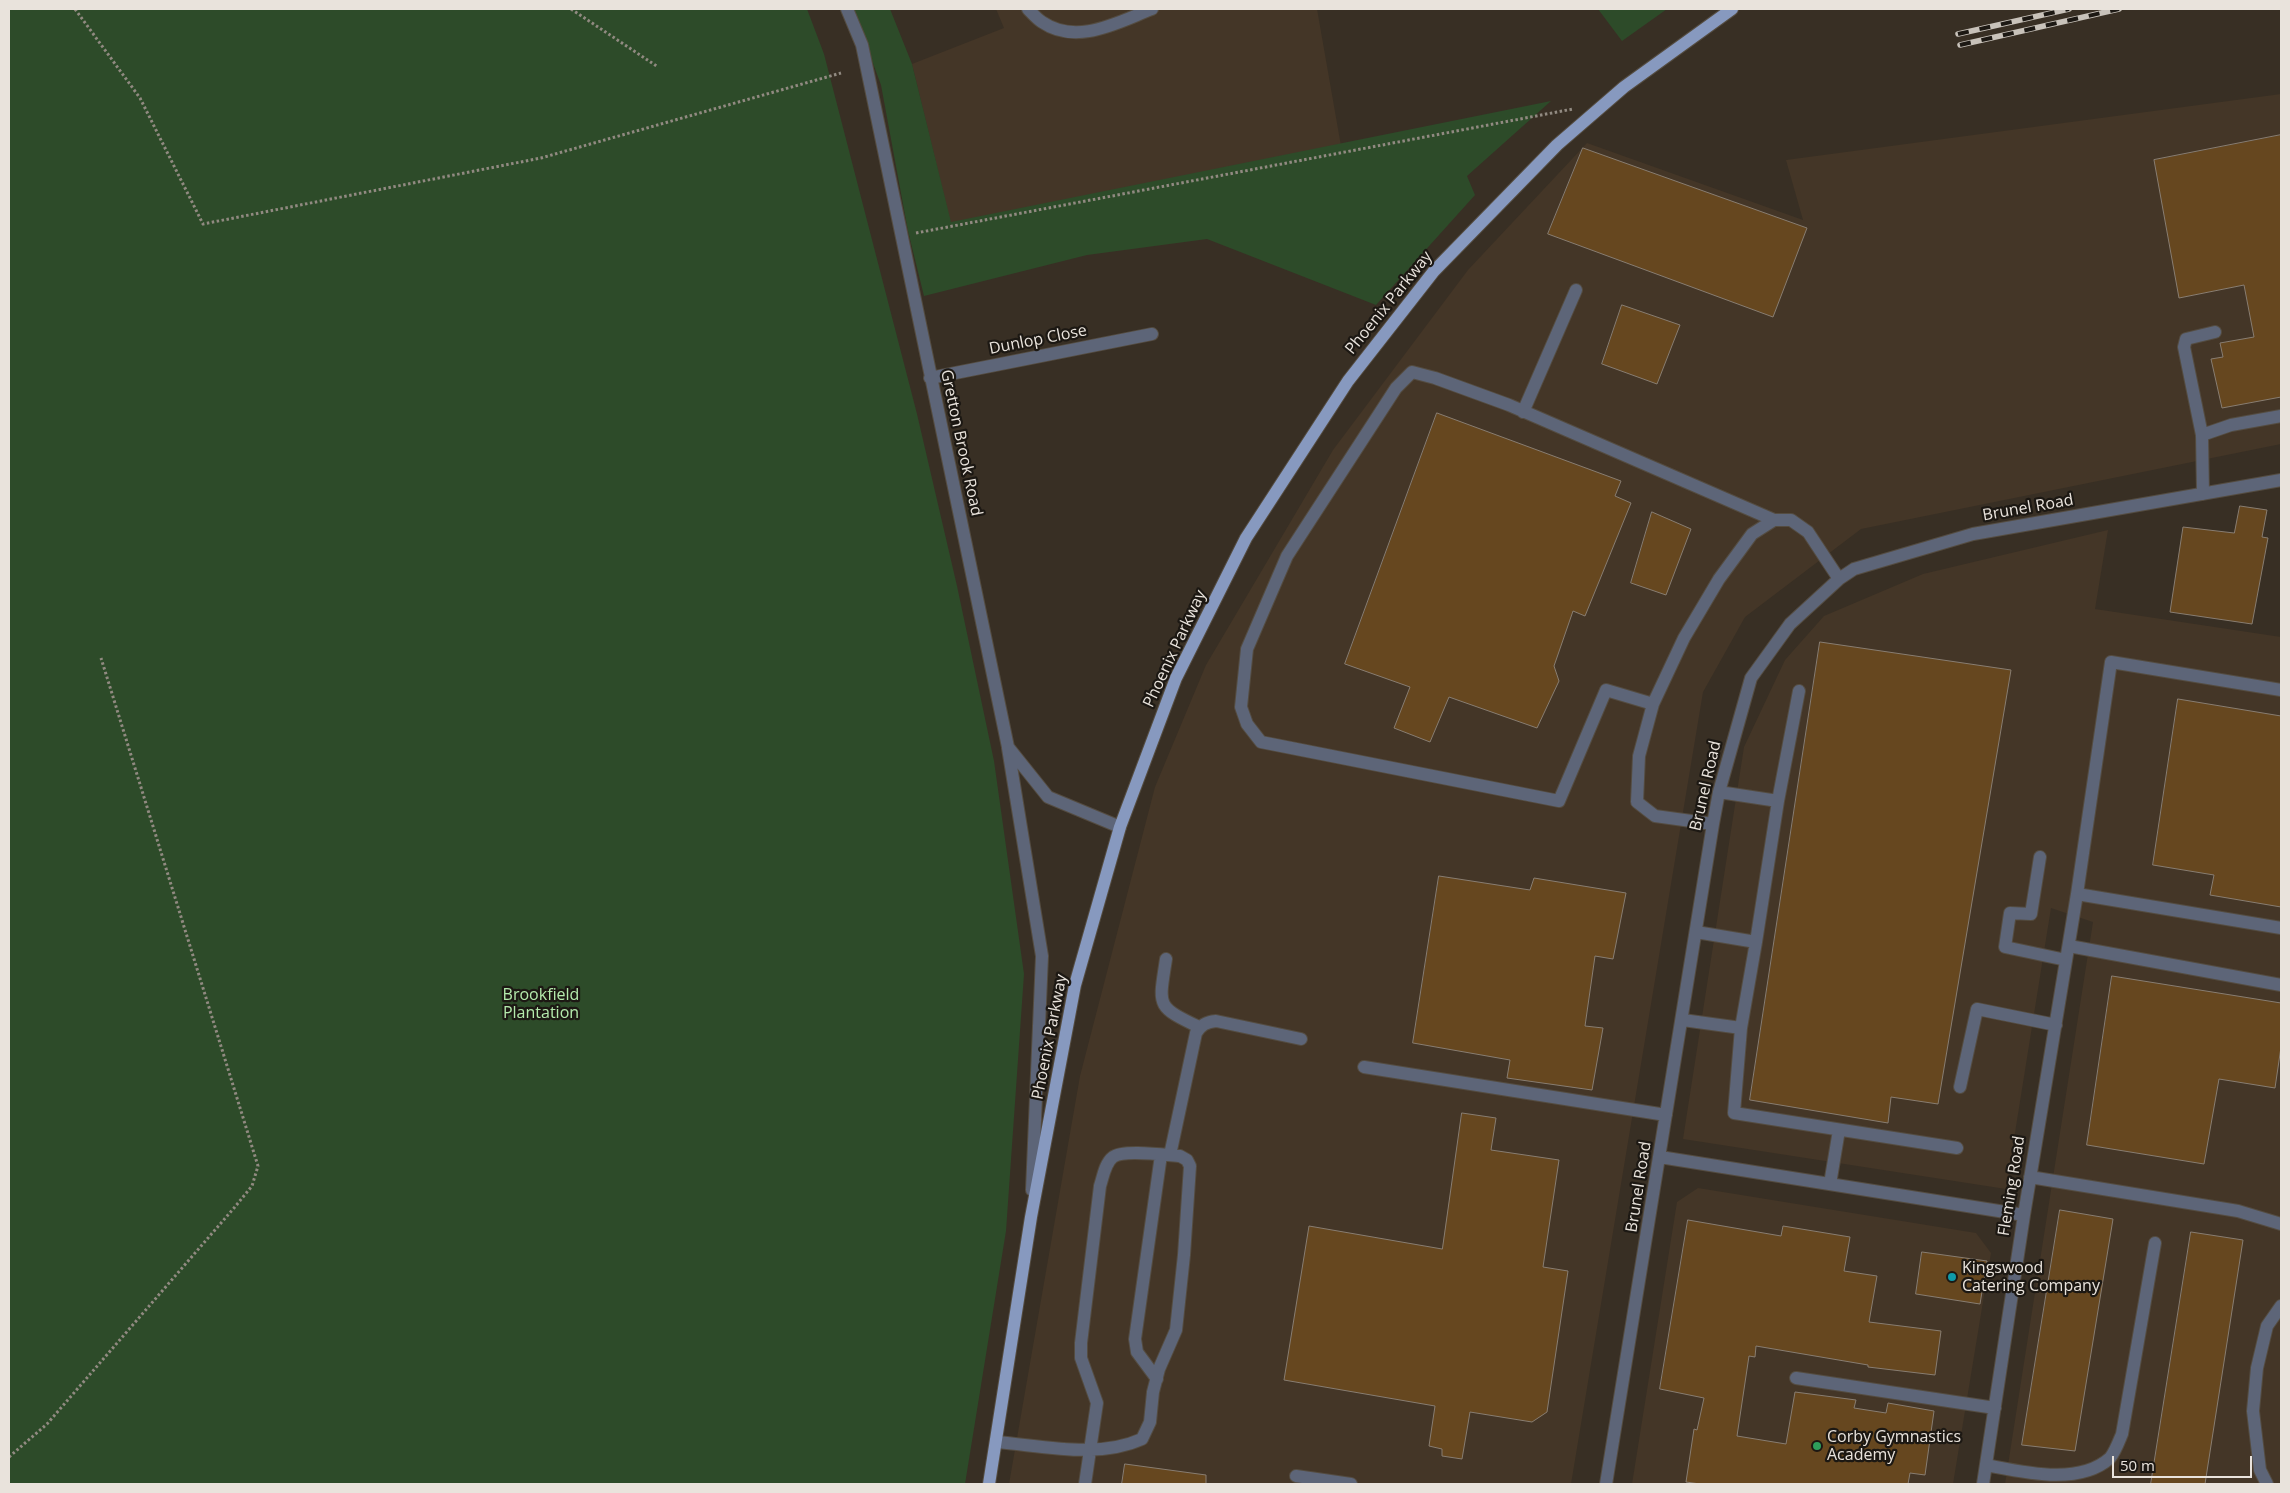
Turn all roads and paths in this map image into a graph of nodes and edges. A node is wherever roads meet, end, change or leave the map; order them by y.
1 (75, 9) edge
2 (571, 9) edge
3 (847, 9) edge
4 (1028, 9) edge
5 (1152, 9) edge
6 (1732, 9) edge
7 (658, 67) dead end
8 (841, 73) dead end
9 (1576, 109) dead end
10 (900, 236) junction
11 (1576, 290) dead end
12 (2215, 332) dead end
13 (1152, 334) dead end
14 (930, 378) junction
15 (1523, 412) junction
16 (2281, 416) edge
17 (2202, 435) junction
18 (2281, 480) edge
19 (2202, 494) junction
20 (1774, 520) junction
21 (1839, 579) junction
22 (101, 658) dead end
23 (2281, 690) edge
24 (1798, 691) dead end
25 (1653, 704) junction
26 (1008, 747) junction
27 (1719, 792) junction
28 (1778, 801) junction
29 (1713, 824) junction
30 (1120, 827) junction
31 (2040, 858) dead end
32 (2077, 894) junction
33 (2281, 928) edge
34 (1696, 932) junction
35 (1756, 942) junction
36 (2068, 946) junction
37 (1166, 959) dead end
38 (2066, 960) junction
39 (2281, 985) edge
40 (1683, 1020) junction
41 (2056, 1025) junction
42 (1199, 1027) junction
43 (1741, 1028) junction
44 (1301, 1040) dead end
45 (1364, 1067) dead end
46 (1960, 1086) dead end
47 (1666, 1114) junction
48 (1839, 1130) junction
49 (1957, 1148) dead end
50 (1166, 1155) junction
51 (1660, 1157) junction
52 (2030, 1177) junction
53 (1830, 1184) junction
54 (2024, 1214) junction
55 (1031, 1218) junction
56 (2281, 1224) edge
57 (2155, 1244) dead end
58 (2281, 1306) edge
59 (1157, 1378) junction
60 (1796, 1378) dead end
61 (1995, 1408) junction
62 (997, 1442) junction
63 (1090, 1450) junction
64 (9, 1457) edge
65 (1986, 1465) junction
66 (1296, 1476) dead end
67 (989, 1484) edge
68 (1085, 1484) edge
69 (1351, 1484) edge
70 (1606, 1484) edge
71 (1983, 1484) edge
72 (2267, 1484) edge

1 - 8 path
2 - 7 path
3 - 10 street, Gretton Brook Road
4 - 5 street
6 - 30 main road, Phoenix Parkway
9 - 10 path
10 - 14 street, Gretton Brook Road
11 - 15 street
12 - 17 street
13 - 14 street, Dunlop Close
14 - 26 street, Gretton Brook Road
15 - 20 street
15 - 25 street
16 - 17 street
17 - 19 street
18 - 19 street, Brunel Road
19 - 21 street, Brunel Road
20 - 21 street
20 - 25 street
21 - 27 street, Brunel Road
22 - 64 path
23 - 32 street, Fleming Road
24 - 28 street
25 - 29 street
26 - 30 street, Gretton Brook Road
26 - 55 street
27 - 28 street
27 - 29 street, Brunel Road
28 - 35 street
29 - 34 street, Brunel Road
30 - 55 main road, Phoenix Parkway
31 - 38 street
32 - 33 street
32 - 36 street, Fleming Road
34 - 35 street
34 - 40 street, Brunel Road
35 - 43 street
36 - 38 street, Fleming Road
36 - 39 street
37 - 42 street
38 - 41 street, Fleming Road
40 - 43 street
40 - 47 street, Brunel Road
41 - 46 street
41 - 52 street, Fleming Road
42 - 44 street
42 - 50 street
43 - 48 street
45 - 47 street
47 - 51 street, Brunel Road
48 - 49 street
48 - 53 street
50 - 59 street
50 - 59 street
50 - 63 street
51 - 53 street
51 - 70 street, Brunel Road
52 - 54 street, Fleming Road
52 - 56 street
53 - 54 street
54 - 61 street, Fleming Road
55 - 62 main road, Phoenix Parkway
57 - 65 street
58 - 72 street
59 - 63 street
60 - 61 street
61 - 65 street, Fleming Road
62 - 63 street
62 - 67 main road, Phoenix Parkway
63 - 68 street
65 - 71 street, Fleming Road
66 - 69 street

